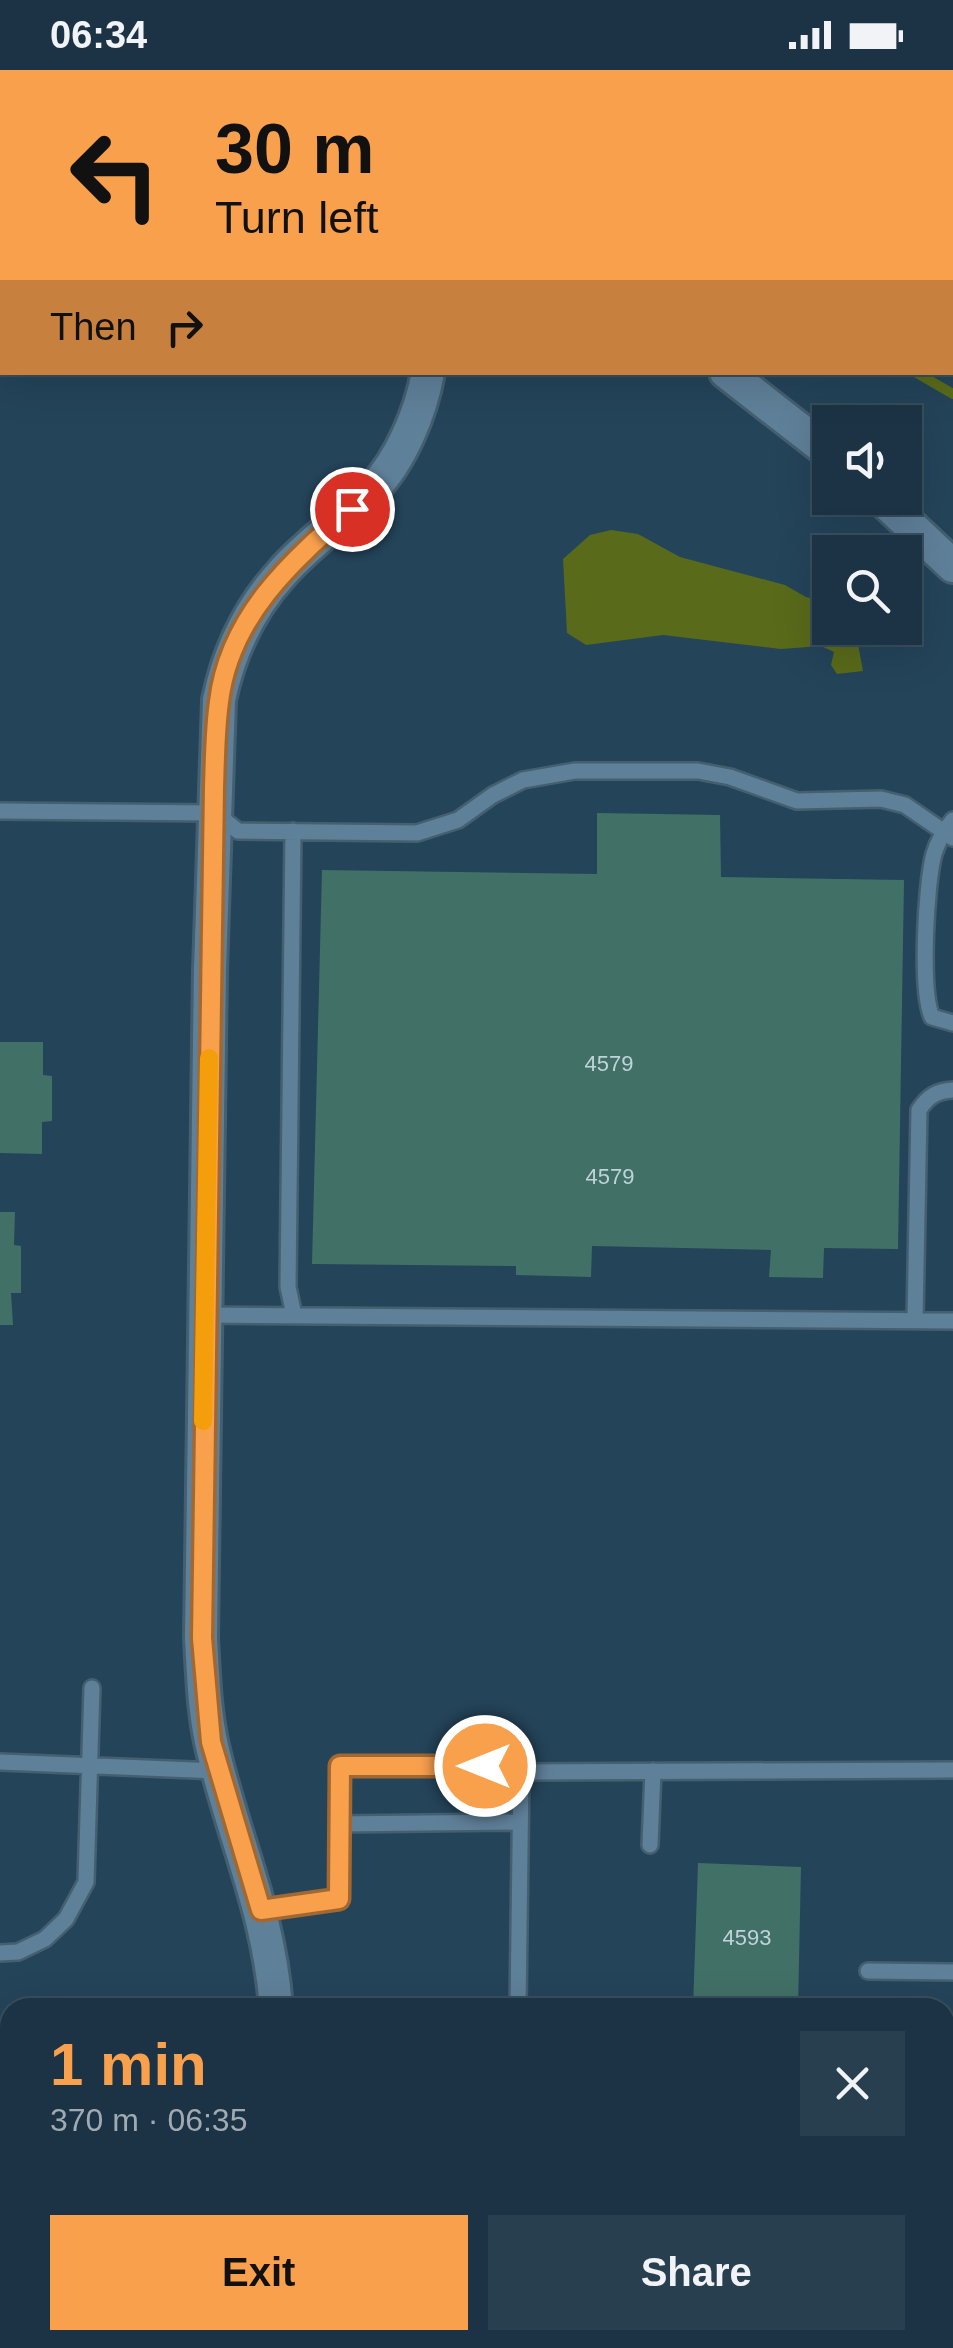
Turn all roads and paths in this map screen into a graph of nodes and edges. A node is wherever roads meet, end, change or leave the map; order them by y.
1 (427, 375) edge
2 (730, 375) edge
3 (812, 439) edge
4 (899, 515) edge
5 (953, 566) edge
6 (0, 811) edge
7 (216, 814) junction
8 (950, 829) edge
9 (293, 832) junction
10 (953, 1023) edge
11 (953, 1090) edge
12 (204, 1315) junction
13 (294, 1315) junction
14 (915, 1320) junction
15 (953, 1321) edge
16 (92, 1688) dead end
17 (0, 1762) edge
18 (90, 1764) junction
19 (953, 1770) edge
20 (218, 1772) junction
21 (521, 1772) junction
22 (652, 1772) junction
23 (520, 1822) junction
24 (339, 1824) junction
25 (650, 1845) dead end
26 (261, 1910) junction
27 (0, 1953) edge
28 (868, 1971) dead end
29 (953, 1972) edge
30 (275, 1998) edge
31 (518, 1998) edge

1 - 7 street
2 - 3 street
4 - 5 street
6 - 7 lane
7 - 9 lane
7 - 12 street
8 - 9 lane
8 - 10 lane
9 - 13 lane
11 - 14 lane
12 - 13 lane
12 - 20 street
13 - 14 lane
14 - 15 lane
16 - 18 lane
17 - 18 lane
18 - 20 lane
18 - 27 lane
19 - 22 lane
20 - 26 street
21 - 22 lane
21 - 23 lane
21 - 24 lane
22 - 25 lane
23 - 24 lane
23 - 31 lane
24 - 26 lane
26 - 30 street
28 - 29 lane

